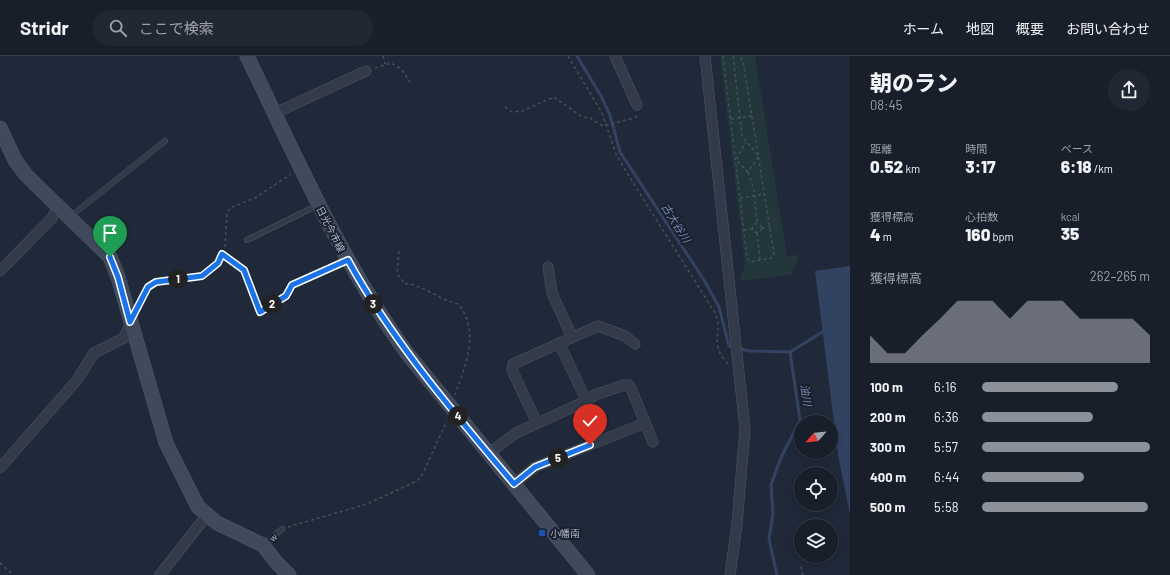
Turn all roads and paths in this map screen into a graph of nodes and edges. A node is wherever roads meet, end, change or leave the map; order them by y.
1 (247, 56) edge
2 (383, 56) edge
3 (568, 56) edge
4 (615, 56) edge
5 (705, 56) edge
6 (723, 56) edge
7 (733, 56) edge
8 (740, 56) edge
9 (385, 64) junction
10 (366, 71) joint
11 (410, 82) dead end
12 (637, 105) joint
13 (505, 107) dead end
14 (275, 113) junction
15 (752, 116) junction
16 (740, 118) junction
17 (731, 119) junction
18 (607, 125) junction
19 (0, 128) edge
20 (165, 141) dead end
21 (746, 142) junction
22 (759, 156) junction
23 (736, 160) junction
24 (301, 168) junction
25 (748, 172) junction
26 (765, 194) junction
27 (754, 196) junction
28 (740, 198) junction
29 (58, 205) junction
30 (319, 205) junction
31 (70, 217) junction
32 (757, 224) junction
33 (770, 227) junction
34 (762, 228) junction
35 (753, 229) junction
36 (744, 230) junction
37 (758, 232) junction
38 (247, 240) dead end
39 (399, 252) dead end
40 (222, 254) junction
41 (348, 260) junction
42 (760, 260) junction
43 (548, 267) dead end
44 (0, 270) edge
45 (130, 322) junction
46 (572, 337) junction
47 (559, 343) junction
48 (635, 344) dead end
49 (739, 361) junction
50 (462, 376) dead end
51 (586, 400) junction
52 (537, 423) junction
53 (645, 423) junction
54 (440, 437) dead end
55 (653, 442) dead end
56 (488, 454) junction
57 (0, 468) edge
58 (514, 484) junction
59 (207, 515) junction
60 (282, 529) joint
61 (264, 545) junction
62 (0, 563) edge
63 (801, 567) dead end
64 (13, 575) edge
65 (160, 575) edge
66 (289, 575) edge
67 (588, 575) edge
68 (730, 575) edge
69 (803, 575) edge

1 - 14 main road, 日光今市線
2 - 9 path
3 - 18 path
4 - 12 street
5 - 49 street
6 - 17 path
7 - 16 path
8 - 15 path
9 - 10 path
9 - 11 path
10 - 14 street
12 - 18 path
13 - 18 path
14 - 24 main road, 日光今市線
15 - 16 path
15 - 22 path
16 - 17 path
16 - 21 path
17 - 23 path
18 - 49 path
19 - 29 main road
20 - 31 lane
21 - 22 path
21 - 23 path
22 - 25 path
22 - 26 path
23 - 25 path
23 - 28 path
24 - 30 main road, 日光今市線
24 - 40 path
25 - 27 path
26 - 27 path
26 - 33 path
27 - 28 path
27 - 32 path
28 - 36 path
29 - 31 main road
29 - 44 street
30 - 38 lane
30 - 41 main road, 日光今市線
31 - 45 main road
32 - 34 path
32 - 35 path
33 - 34 path
33 - 42 path
34 - 37 path
35 - 36 path
35 - 37 path
36 - 42 path
37 - 42 path
39 - 50 path
40 - 41 lane
40 - 45 path
41 - 56 main road, 日光今市線
43 - 46 street
45 - 57 street
45 - 59 main road
46 - 47 street
46 - 48 street
47 - 51 street
47 - 52 street
49 - 68 street
51 - 52 street
51 - 53 street
52 - 56 street
53 - 55 street
53 - 58 street
54 - 60 path
56 - 58 main road, 日光今市線
58 - 67 main road, 日光今市線
59 - 61 main road
59 - 65 street
60 - 61 lane, w
61 - 66 main road
62 - 64 path
63 - 69 path

